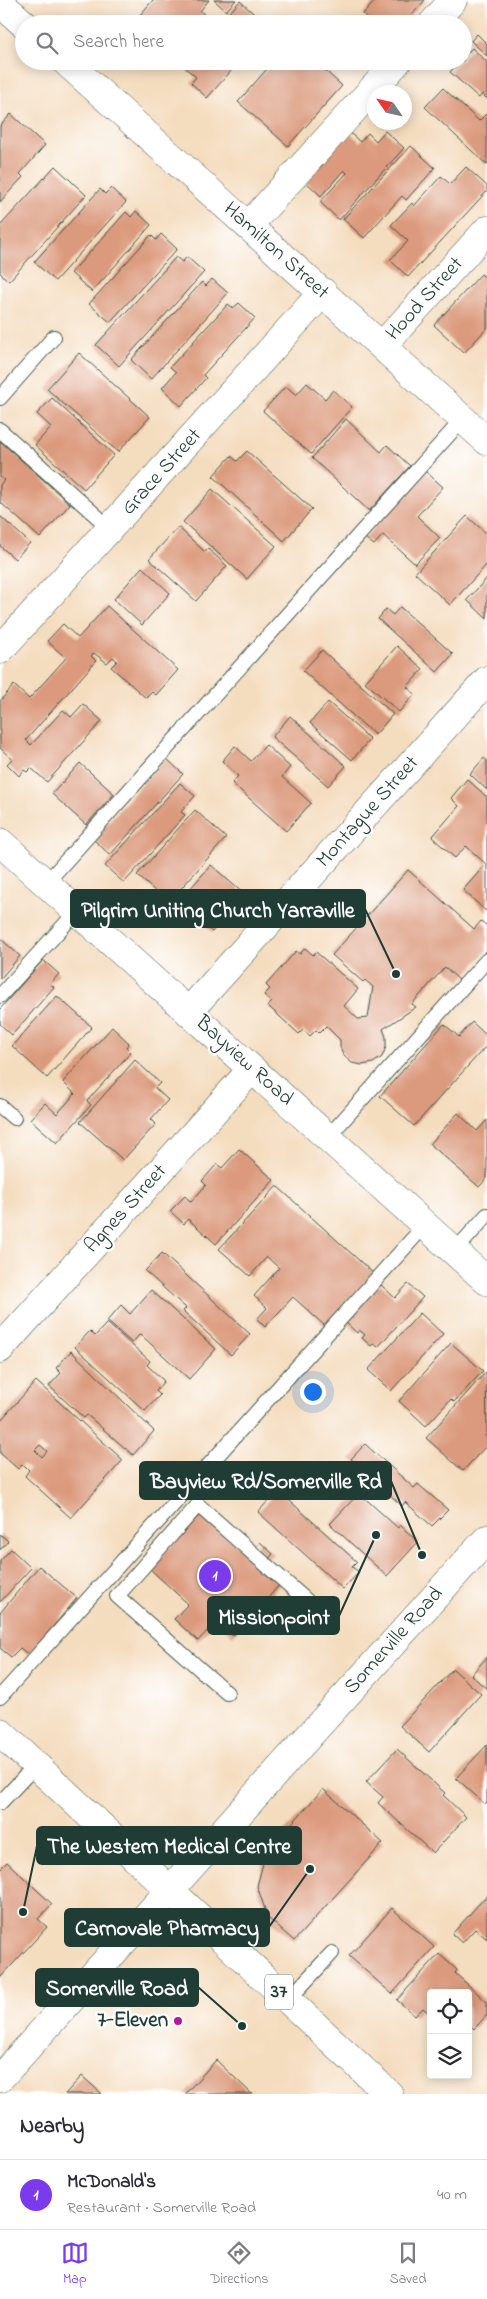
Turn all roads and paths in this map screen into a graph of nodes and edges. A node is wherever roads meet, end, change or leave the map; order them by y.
1 (454, 0) edge
2 (0, 3) edge
3 (440, 15) edge
4 (15, 16) edge
5 (75, 70) edge
6 (390, 70) edge
7 (248, 226) junction
8 (487, 230) edge
9 (323, 292) junction
10 (54, 338) dead end
11 (382, 346) junction
12 (0, 398) edge
13 (463, 419) junction
14 (0, 430) edge
15 (487, 441) edge
16 (111, 530) junction
17 (0, 650) edge
18 (487, 680) edge
19 (0, 842) edge
20 (46, 883) junction
21 (77, 911) junction
22 (487, 960) edge
23 (0, 996) edge
24 (189, 1012) junction
25 (252, 1069) junction
26 (0, 1106) edge
27 (14, 1118) dead end
28 (328, 1137) junction
29 (487, 1216) edge
30 (425, 1225) junction
31 (454, 1251) junction
32 (487, 1281) edge
33 (0, 1349) edge
34 (487, 1539) edge
35 (307, 1601) dead end
36 (227, 1693) dead end
37 (0, 1697) edge
38 (0, 1732) edge
39 (36, 1765) junction
40 (0, 1803) edge
41 (170, 1890) junction
42 (332, 1953) dead end
43 (288, 2000) junction
44 (0, 2078) edge
45 (389, 2094) edge

1 - 3 street
2 - 4 street
5 - 7 street, Hamilton Street
6 - 7 street
7 - 9 street, Hamilton Street
8 - 11 street, Hood Street
9 - 11 street, Hamilton Street
9 - 16 street, Grace Street
10 - 12 lane
11 - 13 street, Hamilton Street
13 - 15 street, Hamilton Street
13 - 20 lane
14 - 16 lane
16 - 17 street, Grace Street
18 - 24 street, Montague Street
19 - 20 street, Bayview Road
20 - 21 street, Bayview Road
21 - 23 lane
21 - 24 street, Bayview Road
22 - 28 lane
24 - 25 street, Bayview Road
25 - 28 street, Bayview Road
25 - 33 street, Agnes Street
26 - 27 lane
28 - 30 street, Bayview Road
29 - 31 lane
30 - 31 street, Bayview Road
30 - 37 lane
31 - 32 street, Bayview Road
34 - 41 street, Somerville Road
35 - 36 lane
38 - 39 street, 37
39 - 40 lane
39 - 41 street, 37
41 - 43 street, 37
41 - 44 street, Somerville Road
42 - 43 lane
43 - 45 street, 37

